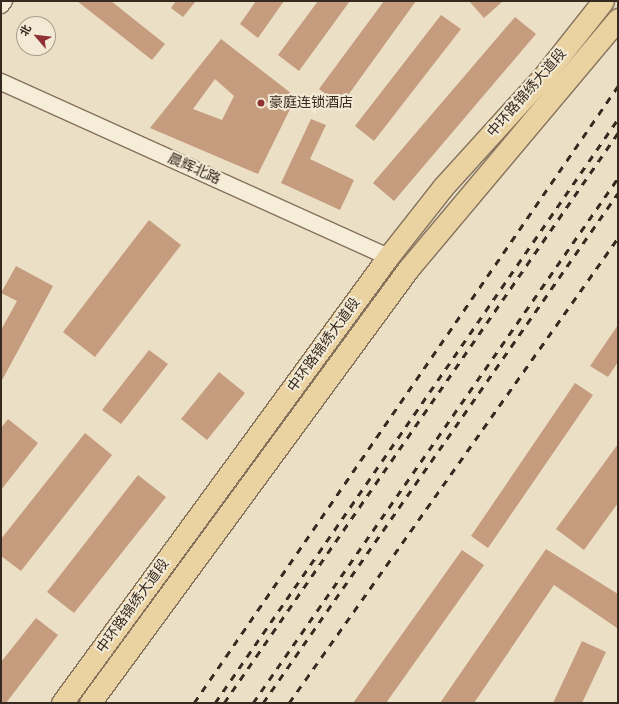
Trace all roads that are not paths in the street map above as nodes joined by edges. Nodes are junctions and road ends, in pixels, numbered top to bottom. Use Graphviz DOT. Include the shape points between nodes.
graph roads {
  1 [pos="4,1"];
  2 [pos="603,1"];
  3 [pos="1,5"];
  4 [pos="618,19"];
  5 [pos="1,82"];
  6 [pos="388,257"];
  7 [pos="62,703"];
  8 [pos="90,703"];
  1 -- 3 [label="street"];
  2 -- 6 [label="main road, 中环路锦绣大道段" via="542,78 442,187"];
  4 -- 8 [label="main road, 中环路锦绣大道段" via="409,268"];
  5 -- 6 [label="street, 晨辉北路"];
  6 -- 7 [label="main road, 中环路锦绣大道段"];
}
